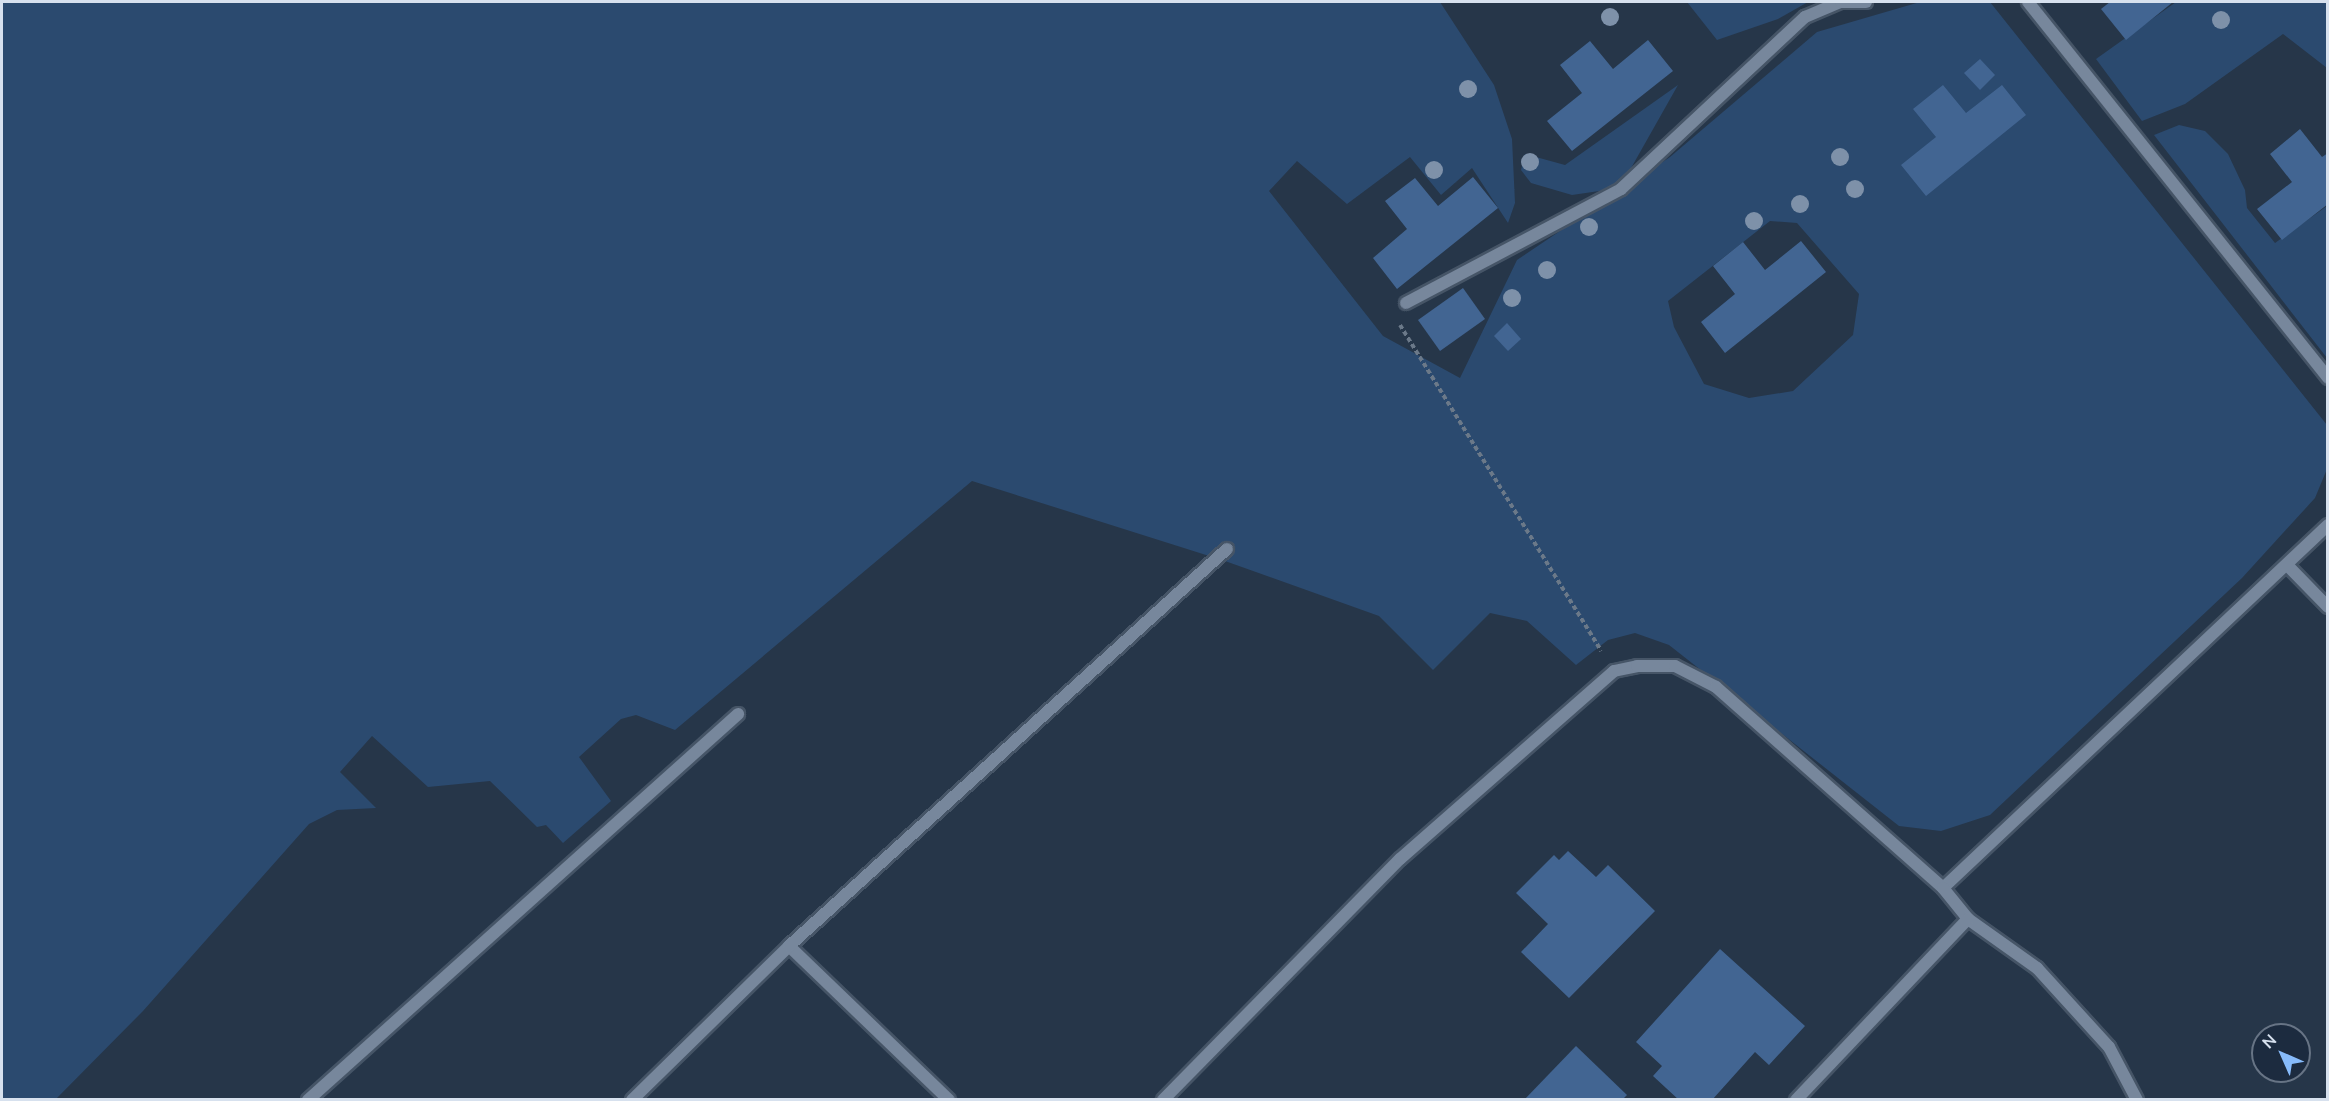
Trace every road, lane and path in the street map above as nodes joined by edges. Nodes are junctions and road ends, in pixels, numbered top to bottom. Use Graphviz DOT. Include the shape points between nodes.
graph roads {
  1 [pos="1866,2"];
  2 [pos="2028,2"];
  3 [pos="1406,303"];
  4 [pos="2328,378"];
  5 [pos="2328,525"];
  6 [pos="1227,549"];
  7 [pos="2289,567"];
  8 [pos="2328,607"];
  9 [pos="1614,672"];
  10 [pos="738,714"];
  11 [pos="1944,888"];
  12 [pos="1968,919"];
  13 [pos="789,946"];
  14 [pos="308,1100"];
  15 [pos="632,1100"];
  16 [pos="949,1100"];
  17 [pos="1163,1100"];
  18 [pos="1796,1100"];
  19 [pos="2137,1100"];
  1 -- 3 [label="street" via="1841,2 1805,17 1621,189"];
  2 -- 4 [label="street"];
  3 -- 9 [label="path" via="1397,320"];
  5 -- 7 [label="street"];
  6 -- 13 [label="street"];
  7 -- 8 [label="street"];
  7 -- 11 [label="street"];
  9 -- 11 [label="street" via="1675,666 1716,687"];
  9 -- 17 [label="street" via="1400,859"];
  10 -- 14 [label="street"];
  11 -- 12 [label="street"];
  12 -- 18 [label="street"];
  12 -- 19 [label="street" via="2037,968 2109,1047"];
  13 -- 15 [label="street"];
  13 -- 16 [label="street"];
}
